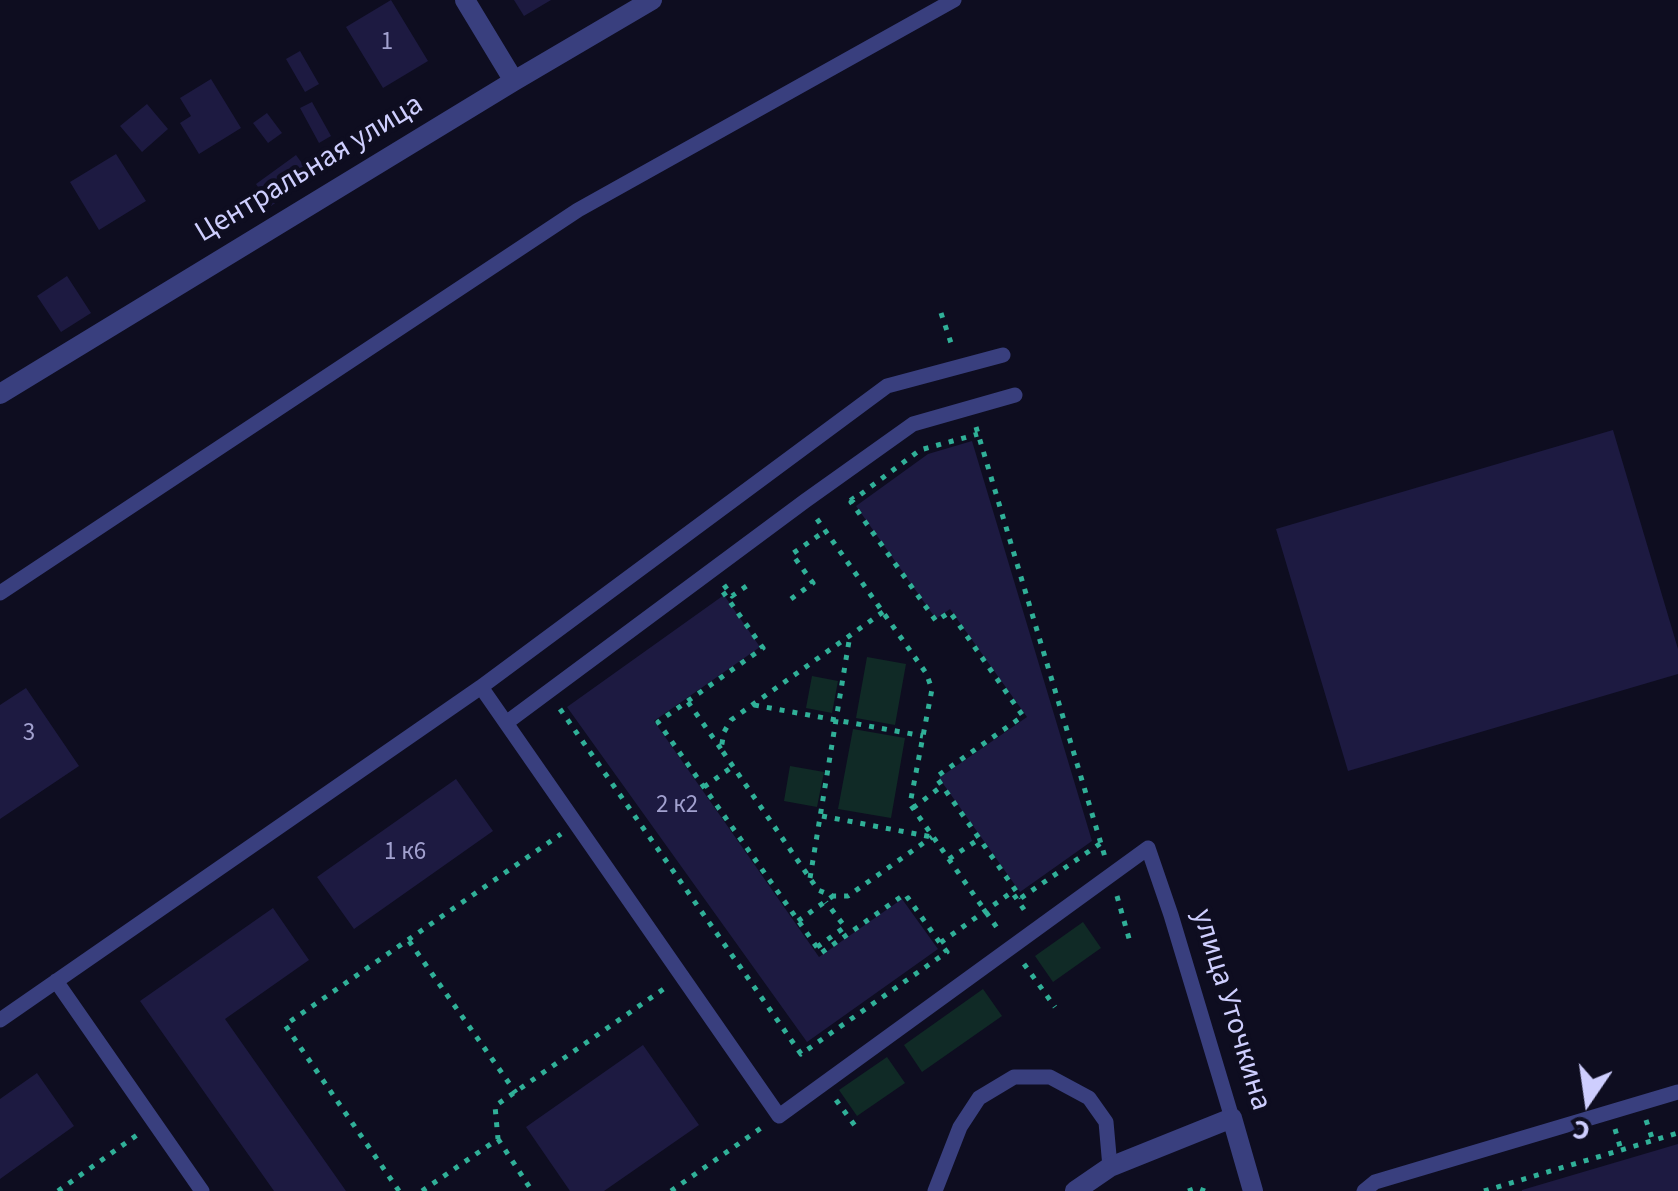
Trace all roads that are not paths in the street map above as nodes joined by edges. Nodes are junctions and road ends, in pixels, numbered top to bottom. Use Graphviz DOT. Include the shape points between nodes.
graph roads {
  1 [pos="465,0"];
  2 [pos="652,0"];
  3 [pos="954,0"];
  4 [pos="514,81"];
  5 [pos="1003,355"];
  6 [pos="0,394"];
  7 [pos="1015,395"];
  8 [pos="0,593"];
  9 [pos="480,687"];
  10 [pos="506,723"];
  11 [pos="56,981"];
  12 [pos="0,1020"];
  13 [pos="1678,1092"];
  14 [pos="1232,1118"];
  15 [pos="1110,1167"];
  16 [pos="202,1191"];
  17 [pos="934,1191"];
  18 [pos="1074,1191"];
  19 [pos="1254,1191"];
  20 [pos="1364,1191"];
  1 -- 4 [label="street"];
  2 -- 4 [label="street, Центральная улица"];
  3 -- 8 [label="lane" via="578,210"];
  4 -- 6 [label="street, Центральная улица"];
  5 -- 9 [label="lane" via="886,386"];
  7 -- 10 [label="lane" via="913,424"];
  9 -- 10 [label="lane"];
  9 -- 11 [label="lane"];
  10 -- 14 [label="lane, улица Уточкина" via="779,1116 1148,848"];
  11 -- 12 [label="lane"];
  11 -- 16 [label="lane"];
  13 -- 20 [label="lane"];
  14 -- 15 [label="street"];
  14 -- 19 [label="street, улица Уточкина"];
  15 -- 17 [label="lane" via="1106,1122 1089,1098 1050,1077 1014,1077 978,1098"];
  15 -- 18 [label="street"];
}
